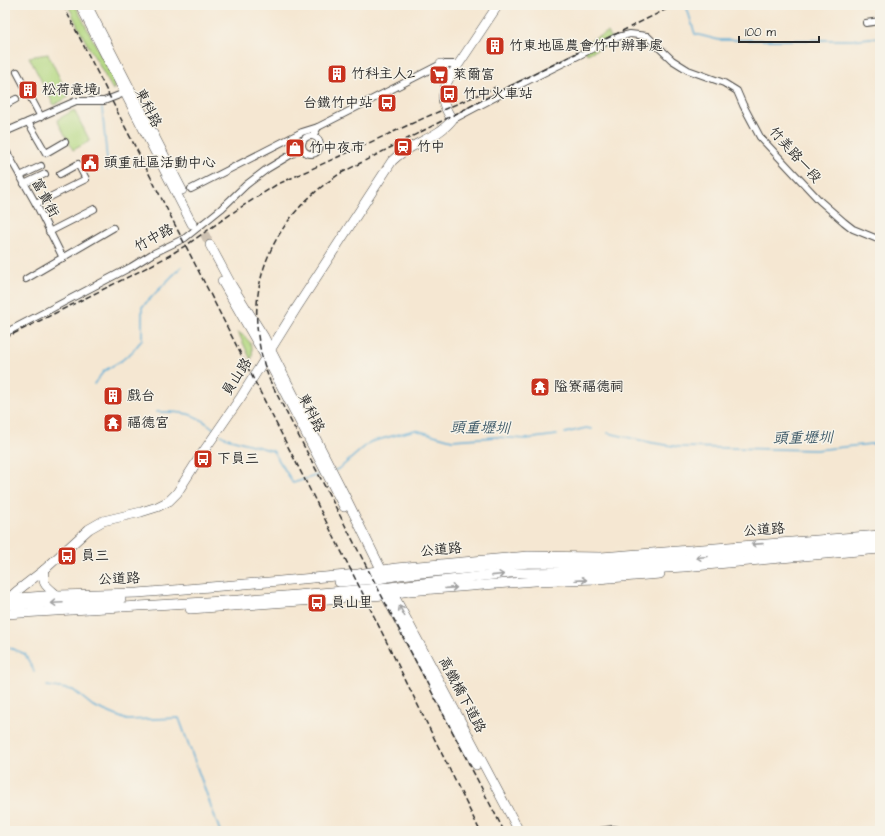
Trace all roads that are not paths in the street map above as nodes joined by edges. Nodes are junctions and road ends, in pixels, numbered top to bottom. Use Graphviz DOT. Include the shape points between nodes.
graph roads {
  1 [pos="80,5"];
  2 [pos="88,5"];
  3 [pos="498,5"];
  4 [pos="880,21"];
  5 [pos="866,23"];
  6 [pos="441,64"];
  7 [pos="458,64"];
  8 [pos="17,72"];
  9 [pos="448,80"];
  10 [pos="128,92"];
  11 [pos="16,99"];
  12 [pos="5,105"];
  13 [pos="41,117"];
  14 [pos="452,120"];
  15 [pos="28,122"];
  16 [pos="318,127"];
  17 [pos="5,132"];
  18 [pos="313,136"];
  19 [pos="65,142"];
  20 [pos="302,148"];
  21 [pos="5,149"];
  22 [pos="41,166"];
  23 [pos="45,174"];
  24 [pos="60,174"];
  25 [pos="20,176"];
  26 [pos="24,184"];
  27 [pos="190,189"];
  28 [pos="36,204"];
  29 [pos="94,209"];
  30 [pos="195,222"];
  31 [pos="113,228"];
  32 [pos="49,232"];
  33 [pos="880,240"];
  34 [pos="208,247"];
  35 [pos="63,258"];
  36 [pos="26,279"];
  37 [pos="5,333"];
  38 [pos="268,354"];
  39 [pos="880,535"];
  40 [pos="880,541"];
  41 [pos="880,549"];
  42 [pos="880,555"];
  43 [pos="44,570"];
  44 [pos="380,575"];
  45 [pos="387,591"];
  46 [pos="57,595"];
  47 [pos="138,595"];
  48 [pos="346,595"];
  49 [pos="6,601"];
  50 [pos="5,614"];
  51 [pos="5,620"];
  52 [pos="512,831"];
  53 [pos="519,831"];
  54 [pos="600,831"];
  55 [pos="624,831"];
  1 -- 10 [label="street, 東科路"];
  2 -- 10 [label="street, 東科路"];
  3 -- 7 [label="street"];
  4 -- 5 [label="street"];
  6 -- 7 [label="street"];
  6 -- 9 [label="street"];
  6 -- 16 [label="street"];
  7 -- 9 [label="street"];
  8 -- 13 [label="street"];
  9 -- 14 [label="street" via="442,101"];
  10 -- 13 [label="street" via="104,101 76,101"];
  10 -- 30 [label="street, 東科路"];
  11 -- 12 [label="street"];
  13 -- 15 [label="street"];
  14 -- 33 [label="street, 竹美路一段" via="614,38 642,34 652,39 672,60 688,70 724,83 737,91 760,137 820,201 853,229"];
  14 -- 38 [label="street, 員山路" via="445,128 405,150 392,161"];
  15 -- 17 [label="street"];
  15 -- 19 [label="street" via="46,153"];
  16 -- 18 [label="street"];
  16 -- 27 [label="street" via="302,132"];
  18 -- 20 [label="street" via="304,139"];
  18 -- 20 [label="street" via="320,143 318,152 307,154"];
  20 -- 37 [label="street, 竹中路" via="246,185 185,238"];
  21 -- 25 [label="street, 富貴街"];
  22 -- 25 [label="street"];
  23 -- 26 [label="street"];
  24 -- 28 [label="street" via="78,164 86,179"];
  25 -- 26 [label="street, 富貴街"];
  26 -- 28 [label="street, 富貴街"];
  28 -- 32 [label="street, 富貴街"];
  29 -- 32 [label="street"];
  31 -- 35 [label="street"];
  32 -- 35 [label="street, 富貴街"];
  34 -- 38 [label="street, 東科路" via="226,289"];
  35 -- 36 [label="street"];
  38 -- 43 [label="street, 員山路" via="177,493 157,507 103,521 89,529"];
  38 -- 44 [label="street, 東科路"];
  39 -- 44 [label="street, 公道路, one-way" via="601,557 528,556 396,568"];
  40 -- 44 [label="street, 公道路, one-way" via="673,559 593,564 530,563"];
  45 -- 41 [label="street, 公道路, one-way" via="406,585 510,573 684,567"];
  45 -- 42 [label="street, 公道路, one-way" via="596,579"];
  43 -- 46 [label="street" via="43,581"];
  43 -- 49 [label="street, 員山路"];
  44 -- 45 [label="street, 東科路"];
  44 -- 47 [label="street, 公道路"];
  45 -- 48 [label="street, 公道路"];
  45 -- 52 [label="street, 高鐵橋下道路"];
  53 -- 45 [label="street, 高鐵橋下道路, one-way"];
  46 -- 47 [label="street, 公道路"];
  46 -- 49 [label="street, 公道路"];
  47 -- 49 [label="street, 公道路, one-way" via="15,605"];
  48 -- 50 [label="street, 公道路"];
  48 -- 51 [label="street, 公道路" via="239,606"];
  54 -- 55 [label="street"];
}
